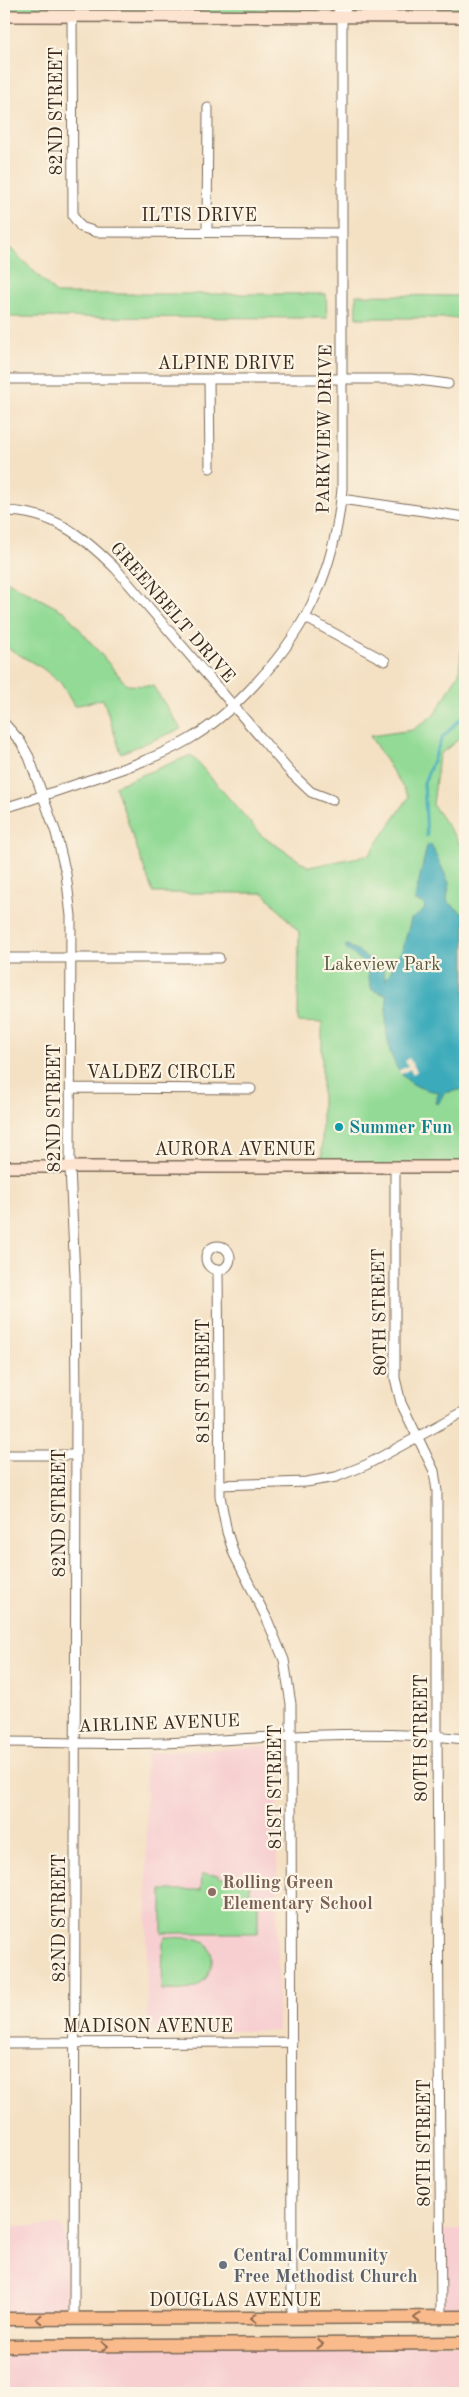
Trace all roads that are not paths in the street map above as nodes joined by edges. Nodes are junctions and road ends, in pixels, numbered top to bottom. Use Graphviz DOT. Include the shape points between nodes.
graph roads {
  1 [pos="336,4"];
  2 [pos="348,4"];
  3 [pos="4,16"];
  4 [pos="72,16"];
  5 [pos="342,17"];
  6 [pos="465,18"];
  7 [pos="208,108"];
  8 [pos="72,206"];
  9 [pos="207,231"];
  10 [pos="342,233"];
  11 [pos="4,379"];
  12 [pos="209,379"];
  13 [pos="342,379"];
  14 [pos="448,384"];
  15 [pos="210,468"];
  16 [pos="341,499"];
  17 [pos="4,511"];
  18 [pos="465,517"];
  19 [pos="306,618"];
  20 [pos="385,661"];
  21 [pos="233,706"];
  22 [pos="4,723"];
  23 [pos="42,796"];
  24 [pos="332,800"];
  25 [pos="4,808"];
  26 [pos="4,958"];
  27 [pos="72,958"];
  28 [pos="219,958"];
  29 [pos="71,1088"];
  30 [pos="251,1089"];
  31 [pos="4,1167"];
  32 [pos="70,1167"];
  33 [pos="395,1167"];
  34 [pos="465,1167"];
  35 [pos="218,1270"];
  36 [pos="465,1411"];
  37 [pos="418,1436"];
  38 [pos="4,1455"];
  39 [pos="76,1455"];
  40 [pos="220,1485"];
  41 [pos="292,1735"];
  42 [pos="437,1736"];
  43 [pos="465,1739"];
  44 [pos="4,1742"];
  45 [pos="75,1742"];
  46 [pos="292,2042"];
  47 [pos="4,2043"];
  48 [pos="75,2043"];
  49 [pos="292,2318"];
  50 [pos="441,2318"];
  51 [pos="465,2318"];
  52 [pos="4,2319"];
  53 [pos="74,2319"];
  54 [pos="465,2343"];
  55 [pos="4,2346"];
  1 -- 5 [label="street, PARKVIEW DRIVE"];
  2 -- 5 [label="street, PARKVIEW DRIVE"];
  3 -- 4 [label="main road"];
  4 -- 5 [label="main road"];
  4 -- 8 [label="street, 82ND STREET"];
  5 -- 6 [label="main road"];
  5 -- 10 [label="street, PARKVIEW DRIVE"];
  7 -- 9 [label="street"];
  8 -- 9 [label="street, ILTIS DRIVE" via="76,223 86,230"];
  9 -- 10 [label="street, ILTIS DRIVE"];
  10 -- 13 [label="street, PARKVIEW DRIVE"];
  11 -- 12 [label="street, ALPINE DRIVE"];
  12 -- 13 [label="street, ALPINE DRIVE"];
  12 -- 15 [label="street"];
  13 -- 14 [label="street, ALPINE DRIVE" via="411,379"];
  13 -- 16 [label="street, PARKVIEW DRIVE"];
  16 -- 18 [label="street"];
  16 -- 19 [label="street, PARKVIEW DRIVE" via="333,550"];
  17 -- 21 [label="street, GREENBELT DRIVE" via="35,514 52,520 95,548 116,568"];
  19 -- 20 [label="street"];
  19 -- 21 [label="street, PARKVIEW DRIVE" via="280,658"];
  21 -- 23 [label="street, PARKVIEW DRIVE" via="196,735 158,755"];
  21 -- 24 [label="street, GREENBELT DRIVE" via="291,773 312,792"];
  22 -- 23 [label="street, 82ND STREET" via="29,757"];
  23 -- 25 [label="street, PARKVIEW DRIVE"];
  23 -- 27 [label="street, 82ND STREET" via="66,874"];
  26 -- 27 [label="street"];
  27 -- 28 [label="street"];
  27 -- 29 [label="street, 82ND STREET"];
  29 -- 30 [label="street, VALDEZ CIRCLE"];
  29 -- 32 [label="street, 82ND STREET"];
  31 -- 32 [label="main road, AURORA AVENUE"];
  32 -- 33 [label="main road, AURORA AVENUE"];
  32 -- 39 [label="street, 82ND STREET" via="75,1276"];
  33 -- 34 [label="main road, AURORA AVENUE"];
  33 -- 37 [label="street, 80TH STREET" via="395,1378 401,1403"];
  35 -- 40 [label="street, 81ST STREET"];
  36 -- 37 [label="street"];
  37 -- 40 [label="street" via="366,1465 336,1477 306,1482"];
  37 -- 42 [label="street, 80TH STREET" via="434,1471 437,1491"];
  38 -- 39 [label="street"];
  39 -- 45 [label="street, 82ND STREET"];
  40 -- 41 [label="street, 81ST STREET" via="234,1554 284,1660"];
  41 -- 42 [label="street, AIRLINE AVENUE"];
  41 -- 45 [label="street, AIRLINE AVENUE" via="201,1741"];
  41 -- 46 [label="street, 81ST STREET"];
  42 -- 43 [label="street, AIRLINE AVENUE"];
  42 -- 50 [label="street, 80TH STREET"];
  44 -- 45 [label="street, AIRLINE AVENUE"];
  45 -- 48 [label="street, 82ND STREET"];
  46 -- 48 [label="street, MADISON AVENUE"];
  46 -- 49 [label="street, 81ST STREET"];
  47 -- 48 [label="street, MADISON AVENUE"];
  48 -- 53 [label="street, 82ND STREET"];
  50 -- 49 [label="main road, DOUGLAS AVENUE, one-way"];
  49 -- 53 [label="main road, DOUGLAS AVENUE, one-way"];
  50 -- 51 [label="main road, DOUGLAS AVENUE"];
  53 -- 52 [label="main road, DOUGLAS AVENUE, one-way"];
  55 -- 54 [label="main road, one-way"];
}
